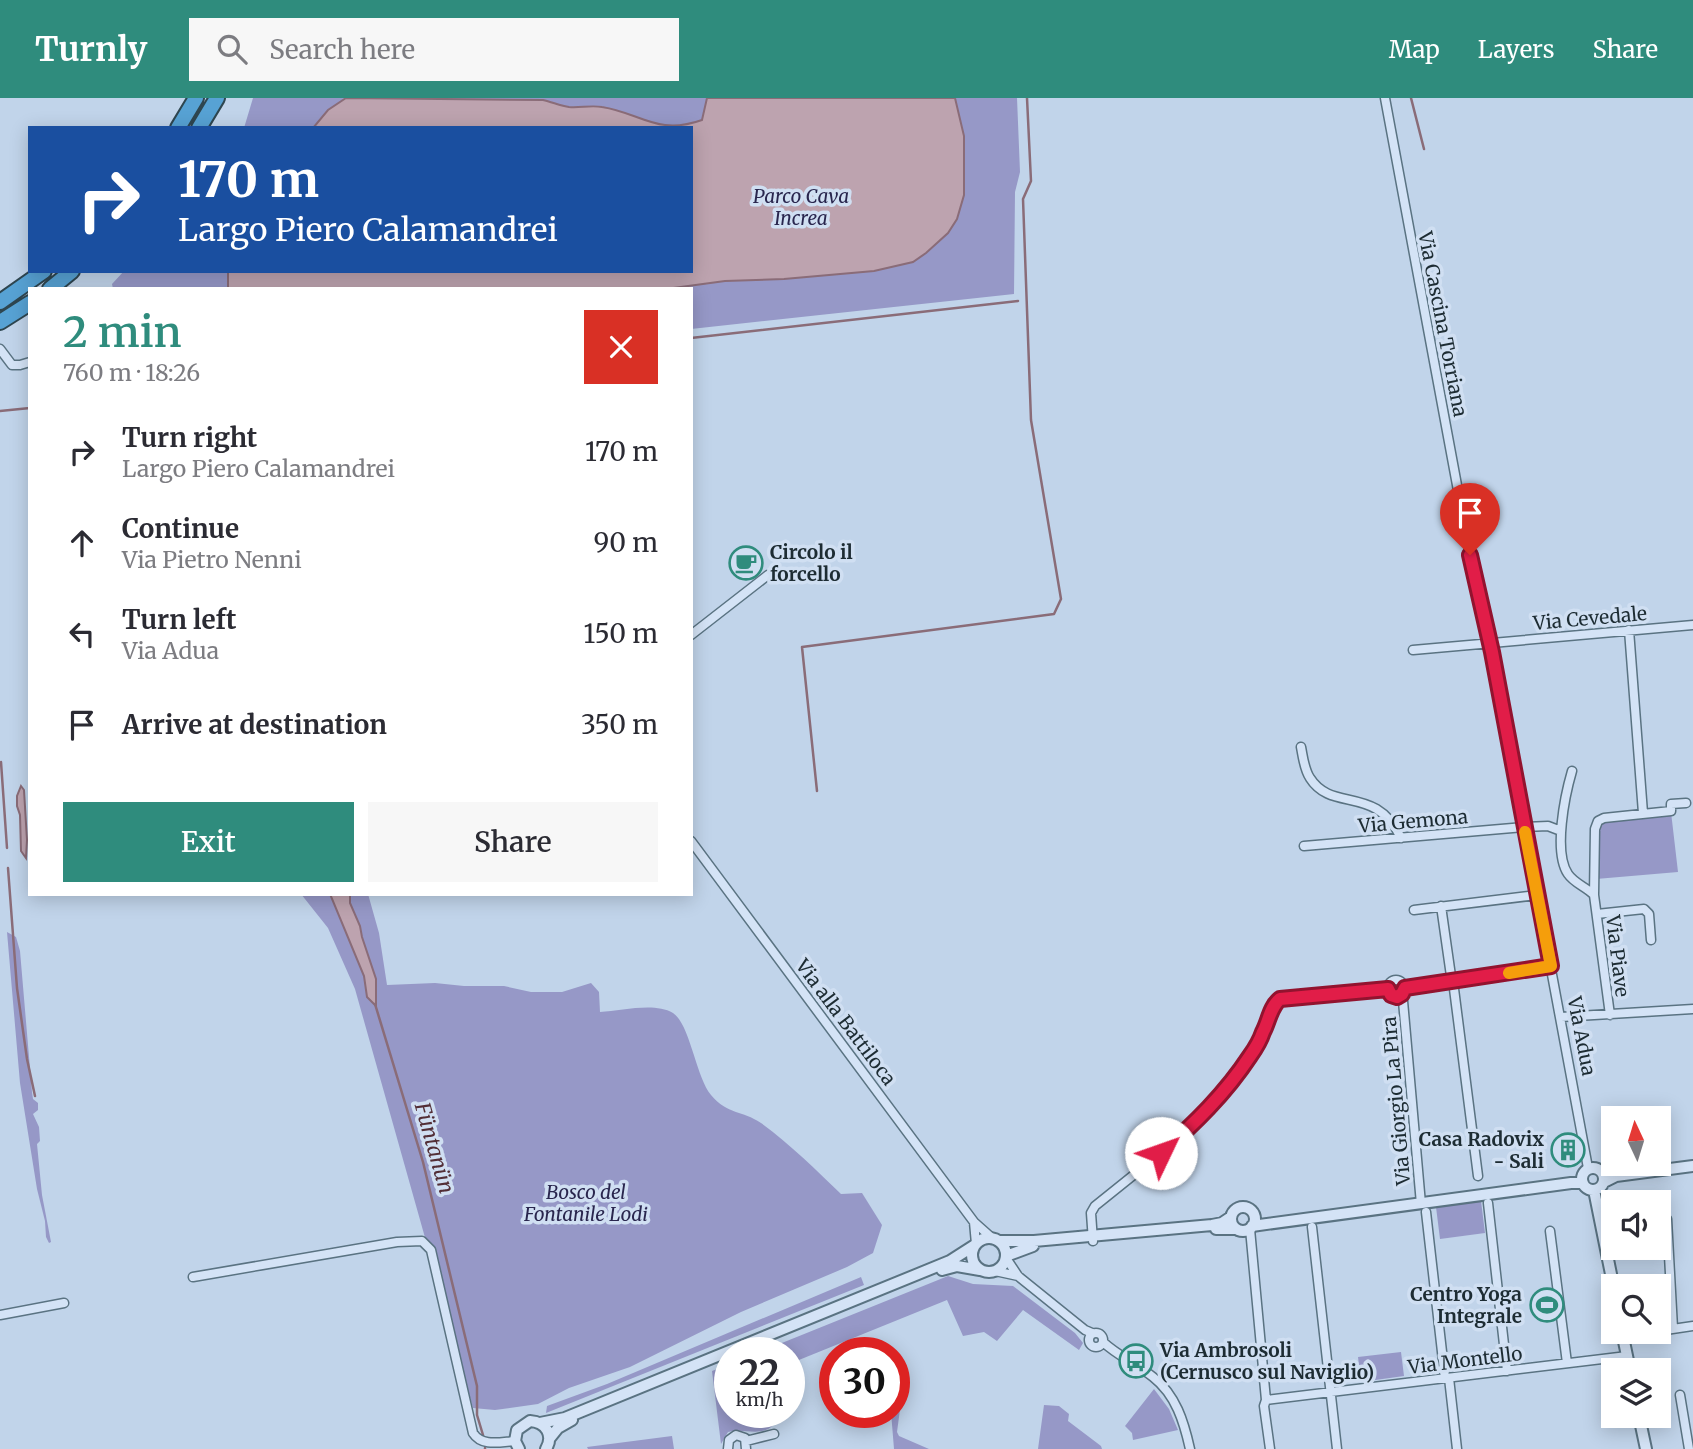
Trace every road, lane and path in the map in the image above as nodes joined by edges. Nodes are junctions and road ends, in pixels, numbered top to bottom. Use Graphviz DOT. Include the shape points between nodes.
graph roads {
  1 [pos="196,98"];
  2 [pos="216,98"];
  3 [pos="1385,98"];
  4 [pos="179,126"];
  5 [pos="200,126"];
  6 [pos="41,273"];
  7 [pos="70,273"];
  8 [pos="52,287"];
  9 [pos="0,302"];
  10 [pos="28,304"];
  11 [pos="0,322"];
  12 [pos="0,349"];
  13 [pos="28,362"];
  14 [pos="1470,555"];
  15 [pos="768,575"];
  16 [pos="1693,625"];
  17 [pos="1629,630"];
  18 [pos="693,633"];
  19 [pos="1490,644"];
  20 [pos="1413,650"];
  21 [pos="1301,747"];
  22 [pos="1572,771"];
  23 [pos="1686,803"];
  24 [pos="1643,813"];
  25 [pos="1524,827"];
  26 [pos="1561,831"];
  27 [pos="1401,838"];
  28 [pos="693,844"];
  29 [pos="1304,846"];
  30 [pos="1537,895"];
  31 [pos="1594,895"];
  32 [pos="1441,906"];
  33 [pos="1414,910"];
  34 [pos="1597,914"];
  35 [pos="1651,940"];
  36 [pos="1551,966"];
  37 [pos="1452,979"];
  38 [pos="1388,989"];
  39 [pos="1403,992"];
  40 [pos="1693,1009"];
  41 [pos="1610,1015"];
  42 [pos="1561,1017"];
  43 [pos="1693,1164"];
  44 [pos="1592,1175"];
  45 [pos="1478,1176"];
  46 [pos="1488,1203"];
  47 [pos="1423,1204"];
  48 [pos="1231,1217"];
  49 [pos="974,1222"];
  50 [pos="1247,1226"];
  51 [pos="1312,1227"];
  52 [pos="1550,1231"];
  53 [pos="1093,1238"];
  54 [pos="996,1240"];
  55 [pos="975,1244"];
  56 [pos="1006,1257"];
  57 [pos="1670,1260"];
  58 [pos="980,1270"];
  59 [pos="995,1271"];
  60 [pos="1611,1274"];
  61 [pos="1018,1276"];
  62 [pos="194,1277"];
  63 [pos="64,1303"];
  64 [pos="0,1315"];
  65 [pos="1693,1326"];
  66 [pos="1674,1328"];
  67 [pos="1671,1329"];
  68 [pos="777,1337"];
  69 [pos="1625,1344"];
  70 [pos="1627,1356"];
  71 [pos="714,1363"];
  72 [pos="1567,1363"];
  73 [pos="1507,1371"];
  74 [pos="1447,1378"];
  75 [pos="1331,1392"];
  76 [pos="1680,1395"];
  77 [pos="1266,1400"];
  78 [pos="540,1423"];
  79 [pos="1642,1428"];
  80 [pos="774,1434"];
  81 [pos="548,1443"];
  82 [pos="517,1445"];
  83 [pos="746,1445"];
  84 [pos="728,1449"];
  85 [pos="1190,1449"];
  86 [pos="1270,1449"];
  87 [pos="1337,1449"];
  88 [pos="1457,1449"];
  89 [pos="1646,1449"];
  90 [pos="1689,1449"];
  1 -- 4 [label="highway"];
  2 -- 5 [label="highway"];
  3 -- 14 [label="street, Via Cascina Torriana"];
  6 -- 9 [label="highway"];
  7 -- 8 [label="highway"];
  10 -- 11 [label="highway"];
  12 -- 13 [label="street" via="14,365"];
  14 -- 19 [label="street, Via Adua"];
  15 -- 18 [label="street"];
  16 -- 17 [label="street, Via Cevedale"];
  17 -- 19 [label="street, Via Cevedale"];
  17 -- 24 [label="street"];
  19 -- 20 [label="street, Via Cevedale"];
  19 -- 25 [label="street, Via Adua"];
  21 -- 27 [label="street" via="1308,774 1318,788 1378,809 1391,819"];
  22 -- 26 [label="street, Via Piave"];
  23 -- 24 [label="street" via="1671,804 1671,811"];
  24 -- 31 [label="street" via="1597,822"];
  25 -- 26 [label="street" via="1550,826"];
  25 -- 27 [label="street, Via Gemona"];
  25 -- 30 [label="street, Via Adua"];
  26 -- 31 [label="street, Via Piave" via="1567,871"];
  27 -- 29 [label="street, Via Gemona"];
  28 -- 49 [label="street, Via alla Battiloca"];
  30 -- 32 [label="street"];
  30 -- 36 [label="street, Via Adua"];
  31 -- 34 [label="street, Via Piave"];
  32 -- 33 [label="street"];
  32 -- 37 [label="street"];
  34 -- 35 [label="street" via="1646,909"];
  34 -- 41 [label="street, Via Piave"];
  36 -- 37 [label="street"];
  36 -- 42 [label="street, Via Adua"];
  37 -- 39 [label="street"];
  37 -- 45 [label="street"];
  38 -- 39 [label="street" via="1394,996"];
  38 -- 39 [label="street" via="1396,979 1403,983"];
  38 -- 53 [label="street" via="1295,997 1274,1004 1251,1054 1208,1110 1095,1206 1091,1213"];
  39 -- 47 [label="street, Via Giorgio La Pira"];
  40 -- 41 [label="street"];
  41 -- 42 [label="street"];
  42 -- 44 [label="street, Via Adua"];
  43 -- 44 [label="street" via="1616,1177"];
  44 -- 47 [label="street"];
  44 -- 60 [label="street" via="1588,1189 1594,1190"];
  46 -- 73 [label="street"];
  47 -- 50 [label="street" via="1269,1219"];
  47 -- 74 [label="street, Via Giorgio La Pira"];
  48 -- 50 [label="street" via="1232,1224"];
  48 -- 50 [label="street" via="1237,1209 1250,1210"];
  48 -- 53 [label="street" via="1218,1224"];
  49 -- 54 [label="street, Via alla Battiloca"];
  49 -- 55 [label="street"];
  50 -- 53 [label="street"];
  50 -- 77 [label="street"];
  51 -- 75 [label="street"];
  52 -- 72 [label="street"];
  53 -- 54 [label="street"];
  53 -- 56 [label="street" via="1031,1246"];
  54 -- 55 [label="street" via="982,1239"];
  54 -- 56 [label="street" via="1005,1248"];
  55 -- 58 [label="street" via="972,1259"];
  55 -- 78 [label="street" via="950,1261 565,1418"];
  56 -- 59 [label="street"];
  56 -- 61 [label="street"];
  57 -- 66 [label="street"];
  58 -- 59 [label="street"];
  58 -- 68 [label="street" via="946,1268"];
  59 -- 61 [label="street"];
  61 -- 85 [label="street" via="1089,1334 1101,1334 1104,1345 1165,1389 1182,1420"];
  62 -- 82 [label="street" via="397,1242 424,1242 430,1250 473,1433 485,1442"];
  63 -- 64 [label="street"];
  65 -- 66 [label="street"];
  66 -- 67 [label="street"];
  69 -- 70 [label="street"];
  70 -- 72 [label="street, Via Montello"];
  71 -- 81 [label="street" via="567,1423"];
  72 -- 73 [label="street, Via Montello"];
  73 -- 74 [label="street, Via Montello"];
  74 -- 75 [label="street, Via Montello"];
  74 -- 88 [label="street, Via Giorgio La Pira"];
  75 -- 77 [label="street, Via Montello"];
  75 -- 87 [label="street"];
  76 -- 90 [label="street"];
  77 -- 86 [label="street"];
  78 -- 81 [label="street" via="547,1429"];
  78 -- 82 [label="street" via="525,1423 517,1430"];
  79 -- 89 [label="street"];
  80 -- 83 [label="street"];
  83 -- 84 [label="street" via="740,1435 733,1436"];
}
